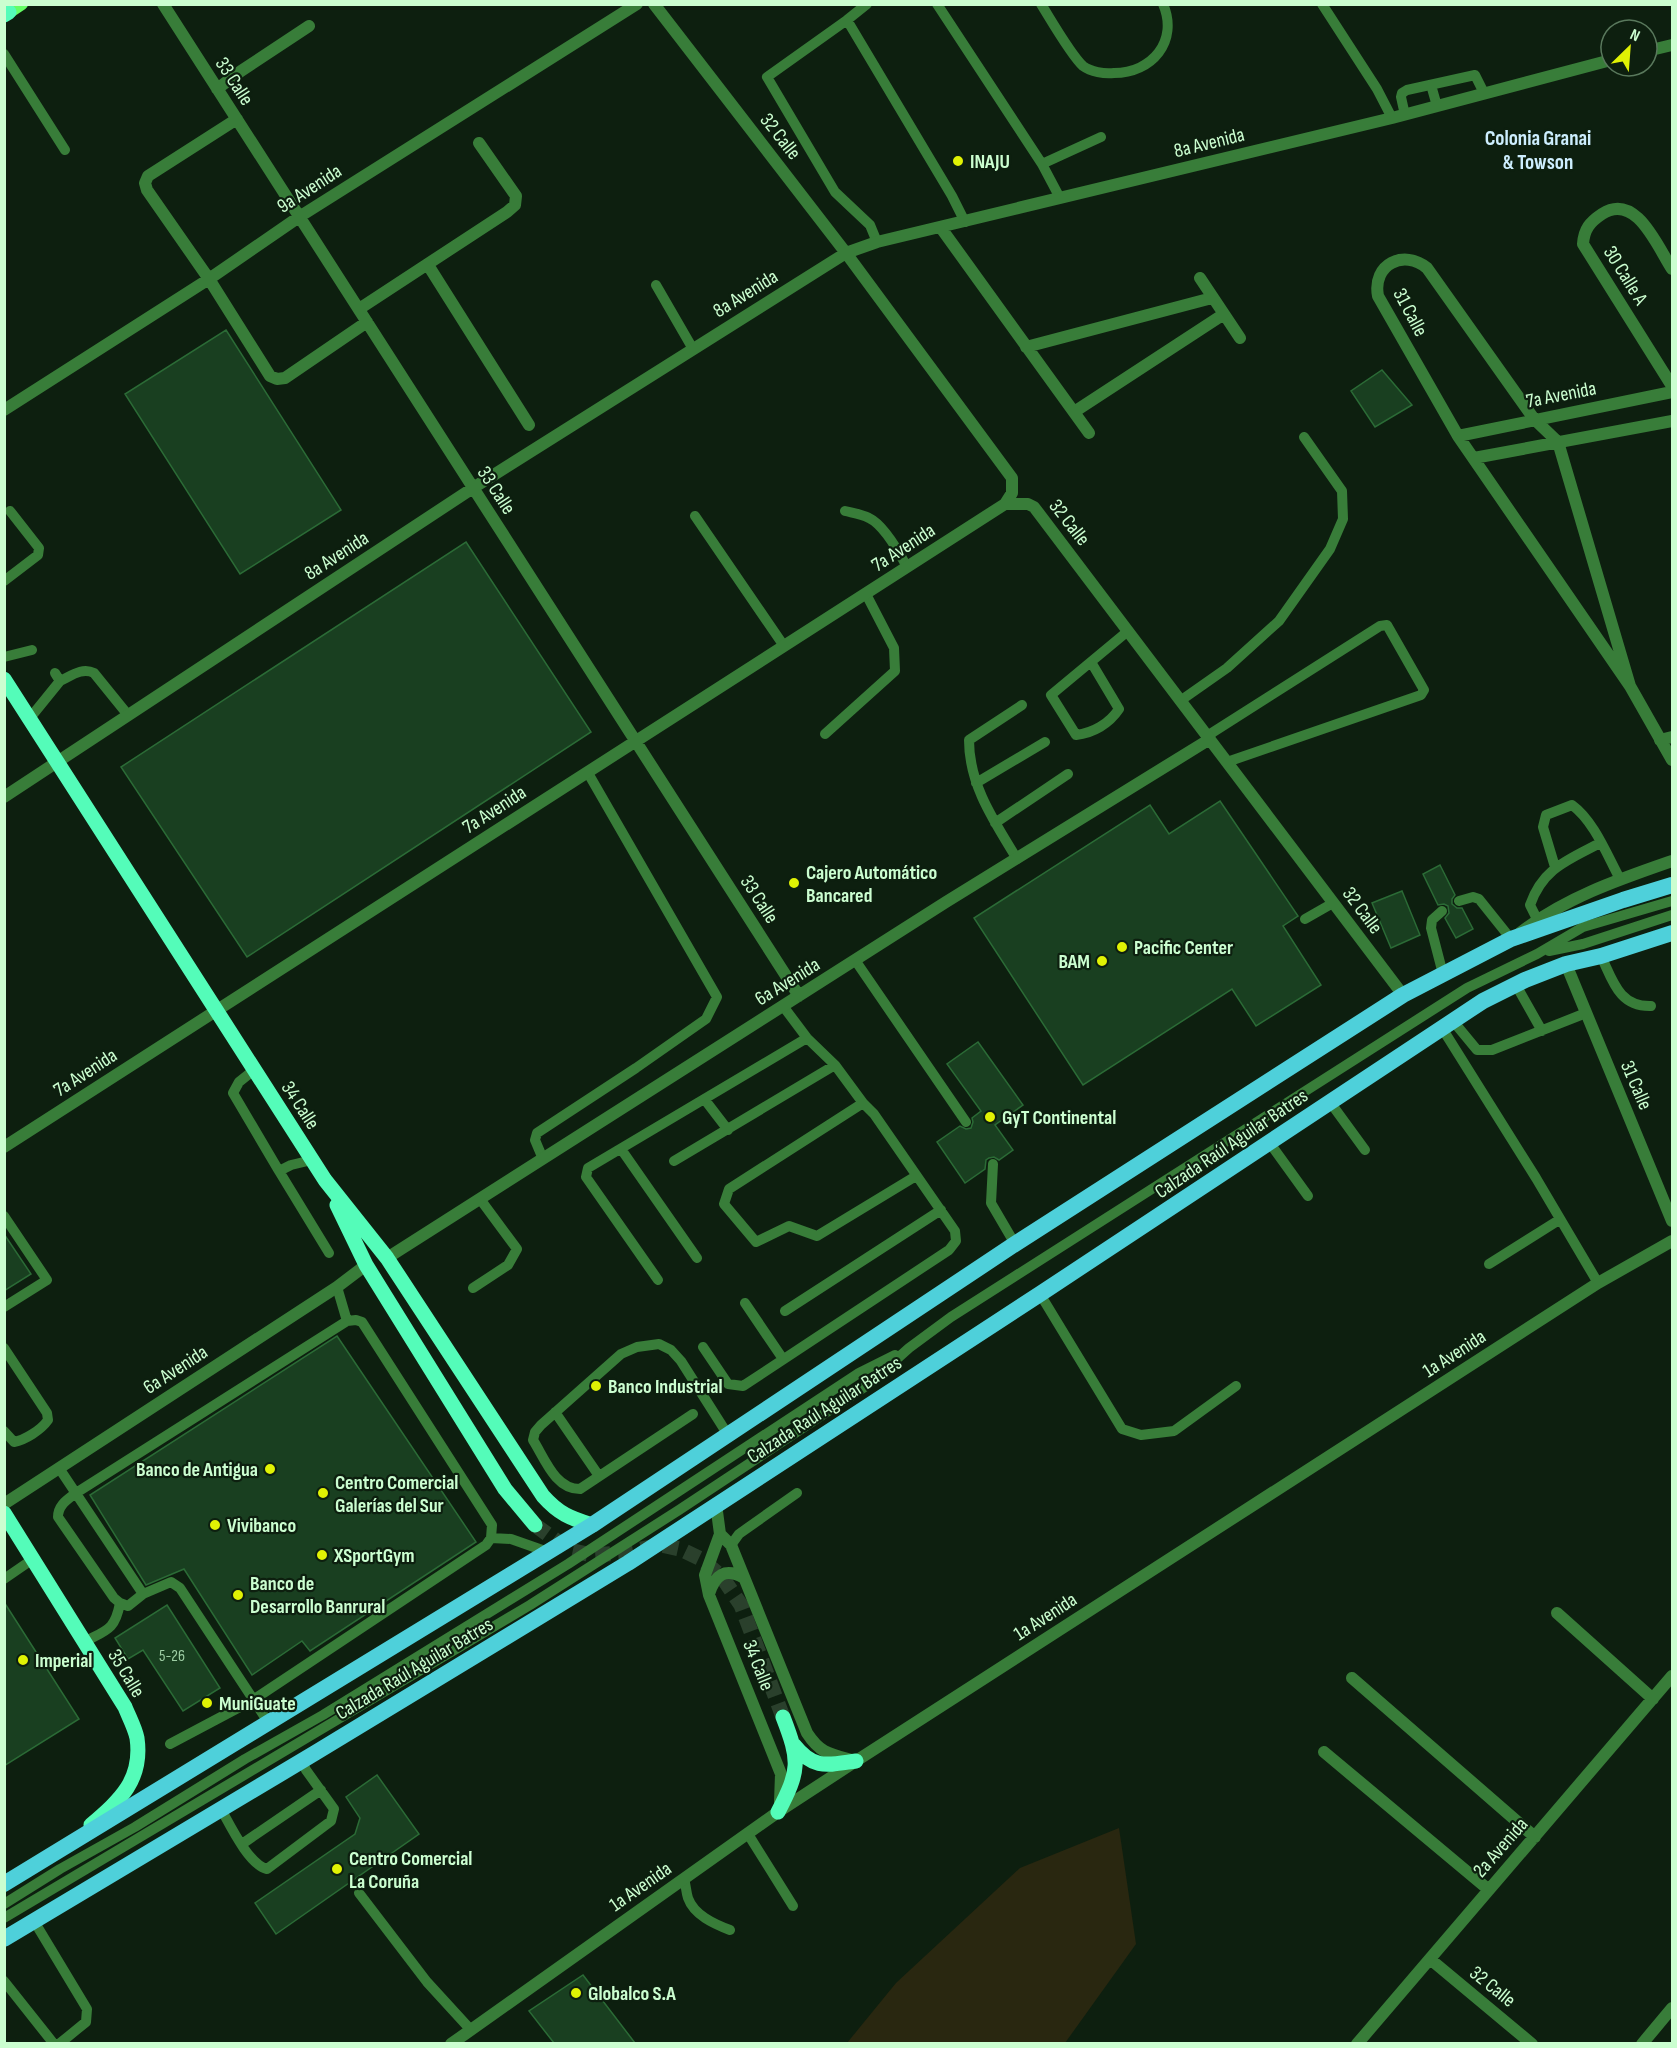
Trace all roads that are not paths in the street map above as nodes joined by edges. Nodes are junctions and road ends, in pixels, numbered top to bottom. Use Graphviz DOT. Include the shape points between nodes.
graph roads {
  1 [pos="163,4"];
  2 [pos="637,4"];
  3 [pos="654,4"];
  4 [pos="867,4"];
  5 [pos="937,4"];
  6 [pos="1041,4"];
  7 [pos="1162,4"];
  8 [pos="1322,4"];
  9 [pos="847,20"];
  10 [pos="309,26"];
  11 [pos="4,54"];
  12 [pos="1599,63"];
  13 [pos="1431,85"];
  14 [pos="217,89"];
  15 [pos="1484,93"];
  16 [pos="1437,106"];
  17 [pos="1398,116"];
  18 [pos="237,119"];
  19 [pos="1101,137"];
  20 [pos="479,143"];
  21 [pos="65,150"];
  22 [pos="1042,164"];
  23 [pos="1060,198"];
  24 [pos="299,217"];
  25 [pos="965,222"];
  26 [pos="941,228"];
  27 [pos="878,242"];
  28 [pos="846,253"];
  29 [pos="428,265"];
  30 [pos="1672,269"];
  31 [pos="1200,278"];
  32 [pos="209,279"];
  33 [pos="656,285"];
  34 [pos="1212,298"];
  35 [pos="358,309"];
  36 [pos="1224,314"];
  37 [pos="367,322"];
  38 [pos="1240,338"];
  39 [pos="1026,347"];
  40 [pos="693,350"];
  41 [pos="1672,386"];
  42 [pos="1672,392"];
  43 [pos="4,410"];
  44 [pos="1074,412"];
  45 [pos="1534,419"];
  46 [pos="1672,421"];
  47 [pos="530,425"];
  48 [pos="1089,434"];
  49 [pos="1458,436"];
  50 [pos="1304,437"];
  51 [pos="1558,442"];
  52 [pos="1474,458"];
  53 [pos="473,488"];
  54 [pos="1005,504"];
  55 [pos="6,510"];
  56 [pos="845,511"];
  57 [pos="695,516"];
  58 [pos="907,567"];
  59 [pos="4,581"];
  60 [pos="866,594"];
  61 [pos="1128,631"];
  62 [pos="784,646"];
  63 [pos="32,650"];
  64 [pos="4,657"];
  65 [pos="1090,662"];
  66 [pos="4,679"];
  67 [pos="1630,686"];
  68 [pos="1180,700"];
  69 [pos="1022,705"];
  70 [pos="128,715"];
  71 [pos="30,718"];
  72 [pos="825,734"];
  73 [pos="1208,737"];
  74 [pos="1666,739"];
  75 [pos="636,742"];
  76 [pos="1045,742"];
  77 [pos="1672,760"];
  78 [pos="1227,762"];
  79 [pos="58,763"];
  80 [pos="588,773"];
  81 [pos="1068,774"];
  82 [pos="976,783"];
  83 [pos="4,797"];
  84 [pos="995,823"];
  85 [pos="1600,843"];
  86 [pos="1017,859"];
  87 [pos="1672,861"];
  88 [pos="1555,867"];
  89 [pos="1620,879"];
  90 [pos="1672,885"];
  91 [pos="1459,901"];
  92 [pos="1672,901"];
  93 [pos="1333,903"];
  94 [pos="1442,911"];
  95 [pos="1672,915"];
  96 [pos="1305,919"];
  97 [pos="1537,919"];
  98 [pos="1672,933"];
  99 [pos="1511,939"];
  100 [pos="1537,954"];
  101 [pos="1600,956"];
  102 [pos="855,960"];
  103 [pos="1566,964"];
  104 [pos="1443,974"];
  105 [pos="1516,985"];
  106 [pos="1403,995"];
  107 [pos="799,996"];
  108 [pos="783,1006"];
  109 [pos="1651,1006"];
  110 [pos="216,1011"];
  111 [pos="1586,1013"];
  112 [pos="1447,1025"];
  113 [pos="1542,1031"];
  114 [pos="807,1038"];
  115 [pos="835,1065"];
  116 [pos="254,1070"];
  117 [pos="705,1100"];
  118 [pos="1330,1102"];
  119 [pos="863,1103"];
  120 [pos="966,1122"];
  121 [pos="728,1130"];
  122 [pos="1269,1142"];
  123 [pos="4,1147"];
  124 [pos="621,1149"];
  125 [pos="1365,1150"];
  126 [pos="543,1159"];
  127 [pos="312,1160"];
  128 [pos="674,1161"];
  129 [pos="993,1164"];
  130 [pos="279,1171"];
  131 [pos="916,1176"];
  132 [pos="325,1180"];
  133 [pos="1308,1196"];
  134 [pos="480,1199"];
  135 [pos="941,1210"];
  136 [pos="4,1216"];
  137 [pos="1559,1220"];
  138 [pos="1672,1221"];
  139 [pos="1672,1241"];
  140 [pos="1015,1244"];
  141 [pos="329,1253"];
  142 [pos="387,1258"];
  143 [pos="697,1258"];
  144 [pos="1490,1264"];
  145 [pos="366,1265"];
  146 [pos="658,1280"];
  147 [pos="1598,1283"];
  148 [pos="337,1287"];
  149 [pos="473,1288"];
  150 [pos="1040,1294"];
  151 [pos="745,1303"];
  152 [pos="4,1307"];
  153 [pos="785,1311"];
  154 [pos="347,1321"];
  155 [pos="703,1347"];
  156 [pos="4,1348"];
  157 [pos="909,1348"];
  158 [pos="783,1359"];
  159 [pos="1236,1386"];
  160 [pos="555,1412"];
  161 [pos="693,1414"];
  162 [pos="4,1431"];
  163 [pos="728,1435"];
  164 [pos="59,1468"];
  165 [pos="599,1476"];
  166 [pos="76,1492"];
  167 [pos="797,1492"];
  168 [pos="4,1504"];
  169 [pos="716,1504"];
  170 [pos="4,1513"];
  171 [pos="535,1525"];
  172 [pos="592,1525"];
  173 [pos="720,1534"];
  174 [pos="491,1538"];
  175 [pos="730,1545"];
  176 [pos="548,1552"];
  177 [pos="33,1559"];
  178 [pos="744,1578"];
  179 [pos="4,1579"];
  180 [pos="143,1594"];
  181 [pos="709,1595"];
  182 [pos="120,1604"];
  183 [pos="1557,1613"];
  184 [pos="84,1642"];
  185 [pos="1672,1676"];
  186 [pos="1352,1678"];
  187 [pos="1653,1699"];
  188 [pos="253,1700"];
  189 [pos="783,1717"];
  190 [pos="268,1722"];
  191 [pos="170,1744"];
  192 [pos="794,1745"];
  193 [pos="1324,1752"];
  194 [pos="302,1761"];
  195 [pos="856,1761"];
  196 [pos="321,1790"];
  197 [pos="222,1809"];
  198 [pos="778,1812"];
  199 [pos="748,1834"];
  200 [pos="1535,1837"];
  201 [pos="242,1844"];
  202 [pos="66,1848"];
  203 [pos="684,1879"];
  204 [pos="4,1884"];
  205 [pos="1489,1890"];
  206 [pos="359,1893"];
  207 [pos="4,1904"];
  208 [pos="793,1906"];
  209 [pos="4,1918"];
  210 [pos="34,1921"];
  211 [pos="730,1930"];
  212 [pos="4,1939"];
  213 [pos="1430,1959"];
  214 [pos="4,1981"];
  215 [pos="1672,2008"];
  216 [pos="470,2029"];
  217 [pos="54,2043"];
  218 [pos="59,2043"];
  219 [pos="451,2043"];
  220 [pos="1358,2043"];
  221 [pos="1532,2043"];
  222 [pos="1642,2043"];
  1 -- 14 [label="street, 33 Calle"];
  2 -- 24 [label="street, 9a Avenida"];
  3 -- 28 [label="street, 32 Calle"];
  4 -- 9 [label="lane"];
  5 -- 22 [label="lane"];
  6 -- 7 [label="lane" via="1084,66 1103,74 1128,73 1157,56 1166,38 1167,16"];
  8 -- 17 [label="lane"];
  9 -- 25 [label="lane"];
  9 -- 27 [label="lane" via="767,77 835,192 870,225"];
  10 -- 14 [label="street"];
  11 -- 21 [label="lane"];
  12 -- 15 [label="street, 8a Avenida"];
  13 -- 15 [label="lane" via="1475,75"];
  13 -- 16 [label="lane"];
  13 -- 17 [label="lane" via="1402,93"];
  14 -- 18 [label="street, 33 Calle"];
  15 -- 16 [label="street, 8a Avenida"];
  16 -- 17 [label="street, 8a Avenida"];
  17 -- 23 [label="street, 8a Avenida"];
  18 -- 24 [label="street, 33 Calle"];
  18 -- 32 [label="street" via="148,176 145,183"];
  19 -- 22 [label="lane"];
  20 -- 29 [label="street" via="516,196 515,204"];
  22 -- 23 [label="lane"];
  23 -- 25 [label="street, 8a Avenida"];
  24 -- 32 [label="street, 9a Avenida"];
  24 -- 35 [label="street, 33 Calle"];
  25 -- 26 [label="street, 8a Avenida"];
  26 -- 27 [label="street, 8a Avenida"];
  26 -- 39 [label="street"];
  27 -- 28 [label="street, 8a Avenida"];
  28 -- 40 [label="street, 8a Avenida"];
  28 -- 54 [label="street, 32 Calle" via="1012,478 1012,493"];
  29 -- 35 [label="street"];
  29 -- 47 [label="street"];
  30 -- 41 [label="street, 30 Calle A" via="1640,219 1631,212 1610,209 1587,227 1583,244"];
  31 -- 34 [label="street"];
  32 -- 37 [label="street" via="270,376 277,379 285,378"];
  32 -- 43 [label="street, 9a Avenida"];
  33 -- 40 [label="lane"];
  34 -- 36 [label="street"];
  34 -- 39 [label="street"];
  35 -- 37 [label="street, 33 Calle"];
  36 -- 38 [label="street"];
  36 -- 44 [label="street"];
  37 -- 53 [label="street, 33 Calle"];
  39 -- 44 [label="street"];
  40 -- 53 [label="street, 8a Avenida"];
  42 -- 45 [label="street, 7a Avenida"];
  44 -- 48 [label="street"];
  45 -- 49 [label="street, 7a Avenida"];
  45 -- 49 [label="street, 31 Calle" via="1427,268 1410,259 1401,260 1380,272 1378,296"];
  45 -- 51 [label="street, 31 Calle"];
  46 -- 51 [label="street"];
  49 -- 52 [label="street, 31 Calle"];
  50 -- 68 [label="lane" via="1342,491 1343,519 1330,549 1279,621 1227,668"];
  51 -- 52 [label="street"];
  51 -- 67 [label="street, 31 Calle"];
  52 -- 67 [label="street, 31 Calle"];
  53 -- 70 [label="street, 8a Avenida"];
  53 -- 75 [label="street, 33 Calle"];
  54 -- 58 [label="street, 7a Avenida"];
  54 -- 61 [label="street, 32 Calle" via="1034,507"];
  55 -- 59 [label="lane" via="39,548 38,555"];
  56 -- 58 [label="lane" via="877,523"];
  57 -- 62 [label="lane"];
  58 -- 60 [label="street, 7a Avenida"];
  60 -- 62 [label="street, 7a Avenida"];
  60 -- 72 [label="lane" via="894,648 895,671"];
  61 -- 65 [label="lane"];
  61 -- 68 [label="street, 32 Calle"];
  62 -- 75 [label="street, 7a Avenida"];
  63 -- 64 [label="lane"];
  65 -- 65 [label="lane" via="1051,694 1076,735 1088,733 1112,719 1119,709"];
  66 -- 71 [label="main road, 34 Calle"];
  67 -- 74 [label="street, 31 Calle"];
  68 -- 73 [label="street, 32 Calle"];
  69 -- 82 [label="lane" via="969,740 969,759"];
  70 -- 71 [label="lane" via="94,673 82,670 58,677"];
  70 -- 79 [label="street, 8a Avenida"];
  71 -- 79 [label="main road, 34 Calle"];
  73 -- 78 [label="street, 32 Calle"];
  73 -- 78 [label="lane" via="1387,625 1424,690 1421,695"];
  73 -- 86 [label="street, 6a Avenida"];
  74 -- 77 [label="street, 31 Calle"];
  75 -- 80 [label="street, 7a Avenida"];
  75 -- 107 [label="street, 33 Calle"];
  76 -- 82 [label="lane"];
  78 -- 93 [label="street, 32 Calle"];
  79 -- 83 [label="street, 8a Avenida"];
  79 -- 110 [label="main road, 34 Calle"];
  80 -- 110 [label="street, 7a Avenida"];
  80 -- 126 [label="lane" via="717,997 706,1018 537,1133 535,1140"];
  81 -- 84 [label="lane"];
  82 -- 84 [label="lane"];
  84 -- 86 [label="lane"];
  85 -- 88 [label="lane"];
  85 -- 88 [label="lane" via="1582,811 1572,805 1546,815 1543,827"];
  85 -- 89 [label="lane"];
  86 -- 102 [label="street, 6a Avenida"];
  87 -- 89 [label="street"];
  88 -- 97 [label="lane" via="1536,889 1530,905"];
  89 -- 97 [label="street"];
  90 -- 99 [label="highway, Calzada Raúl Aguilar Batres"];
  91 -- 99 [label="lane" via="1479,899"];
  92 -- 100 [label="lane" via="1583,927"];
  93 -- 96 [label="lane"];
  93 -- 106 [label="street, 32 Calle"];
  94 -- 104 [label="lane" via="1432,920 1431,928"];
  95 -- 100 [label="lane" via="1583,944"];
  97 -- 99 [label="street"];
  98 -- 101 [label="highway, Calzada Raúl Aguilar Batres"];
  99 -- 104 [label="highway, Calzada Raúl Aguilar Batres"];
  100 -- 157 [label="lane" via="1467,988 951,1317"];
  101 -- 103 [label="highway, Calzada Raúl Aguilar Batres"];
  101 -- 109 [label="lane" via="1622,997 1640,1006"];
  102 -- 107 [label="street, 6a Avenida"];
  102 -- 120 [label="lane"];
  103 -- 105 [label="highway, Calzada Raúl Aguilar Batres"];
  103 -- 111 [label="street, 31 Calle"];
  104 -- 106 [label="highway, Calzada Raúl Aguilar Batres"];
  105 -- 112 [label="highway, Calzada Raúl Aguilar Batres"];
  105 -- 113 [label="lane"];
  106 -- 140 [label="highway, Calzada Raúl Aguilar Batres"];
  107 -- 108 [label="street, 6a Avenida"];
  108 -- 114 [label="lane"];
  108 -- 126 [label="street, 6a Avenida"];
  110 -- 116 [label="main road, 34 Calle"];
  110 -- 123 [label="street, 7a Avenida"];
  111 -- 113 [label="lane"];
  111 -- 138 [label="street, 31 Calle"];
  112 -- 113 [label="lane" via="1477,1050 1492,1050"];
  112 -- 118 [label="highway, Calzada Raúl Aguilar Batres"];
  112 -- 137 [label="lane"];
  114 -- 115 [label="lane"];
  114 -- 117 [label="lane"];
  115 -- 119 [label="lane"];
  115 -- 121 [label="lane"];
  116 -- 127 [label="main road, 34 Calle"];
  116 -- 130 [label="lane" via="232,1093"];
  117 -- 121 [label="lane"];
  117 -- 124 [label="lane"];
  118 -- 122 [label="highway, Calzada Raúl Aguilar Batres"];
  118 -- 125 [label="lane"];
  119 -- 131 [label="lane"];
  119 -- 131 [label="lane" via="729,1189 724,1204 756,1242 789,1226 817,1236"];
  121 -- 128 [label="lane"];
  122 -- 133 [label="lane"];
  122 -- 150 [label="highway, Calzada Raúl Aguilar Batres"];
  124 -- 143 [label="lane"];
  124 -- 146 [label="lane" via="588,1168 586,1177"];
  126 -- 134 [label="street, 6a Avenida"];
  127 -- 130 [label="lane"];
  127 -- 132 [label="main road, 34 Calle"];
  129 -- 140 [label="lane" via="991,1203"];
  130 -- 141 [label="lane"];
  131 -- 135 [label="lane"];
  132 -- 142 [label="main road, 34 Calle"];
  132 -- 145 [label="main road"];
  134 -- 142 [label="street, 6a Avenida"];
  134 -- 149 [label="lane" via="517,1249 508,1264"];
  135 -- 153 [label="lane"];
  135 -- 158 [label="lane" via="955,1231 956,1241 949,1250"];
  136 -- 152 [label="lane" via="47,1280"];
  137 -- 144 [label="lane"];
  137 -- 147 [label="lane"];
  139 -- 147 [label="street, 1a Avenida"];
  140 -- 163 [label="highway, Calzada Raúl Aguilar Batres"];
  142 -- 172 [label="main road, 34 Calle" via="543,1496 568,1518"];
  145 -- 148 [label="street, 6a Avenida"];
  145 -- 171 [label="main road" via="505,1490"];
  147 -- 195 [label="street, 1a Avenida"];
  148 -- 154 [label="lane"];
  148 -- 164 [label="street, 6a Avenida"];
  150 -- 159 [label="lane" via="1122,1429 1141,1435 1174,1431"];
  150 -- 169 [label="highway, Calzada Raúl Aguilar Batres"];
  151 -- 158 [label="lane"];
  154 -- 166 [label="lane"];
  154 -- 174 [label="lane" via="362,1322 492,1525"];
  155 -- 158 [label="lane" via="728,1384 742,1386"];
  156 -- 162 [label="lane" via="48,1420 21,1441 14,1442"];
  157 -- 207 [label="lane" via="859,1373 558,1571"];
  157 -- 209 [label="lane" via="869,1384 530,1605"];
  160 -- 163 [label="lane" via="621,1354 658,1344 681,1361"];
  160 -- 165 [label="lane"];
  160 -- 165 [label="lane" via="535,1432 533,1440 560,1483 580,1489"];
  161 -- 165 [label="lane"];
  163 -- 172 [label="highway, Calzada Raúl Aguilar Batres"];
  164 -- 166 [label="lane"];
  164 -- 168 [label="street, 6a Avenida"];
  166 -- 180 [label="lane"];
  166 -- 182 [label="lane" via="61,1505 58,1517"];
  167 -- 175 [label="lane" via="739,1534"];
  169 -- 173 [label="street, 34 Calle"];
  169 -- 194 [label="highway, Calzada Raúl Aguilar Batres" via="628,1563"];
  170 -- 177 [label="main road, 35 Calle"];
  172 -- 176 [label="highway, Calzada Raúl Aguilar Batres"];
  173 -- 175 [label="street, 34 Calle"];
  173 -- 181 [label="street, 34 Calle" via="705,1575"];
  174 -- 176 [label="lane" via="510,1539"];
  174 -- 188 [label="lane"];
  175 -- 178 [label="street, 34 Calle"];
  176 -- 190 [label="highway, Calzada Raúl Aguilar Batres"];
  177 -- 179 [label="lane"];
  177 -- 184 [label="main road, 35 Calle"];
  178 -- 181 [label="street" via="721,1574"];
  178 -- 195 [label="street, 34 Calle" via="807,1733 828,1754"];
  180 -- 182 [label="lane" via="128,1606"];
  180 -- 188 [label="lane" via="171,1582 180,1588"];
  181 -- 198 [label="street, 34 Calle" via="781,1774"];
  182 -- 184 [label="lane" via="117,1620"];
  183 -- 187 [label="street"];
  184 -- 202 [label="main road, 35 Calle" via="125,1707 136,1737 138,1763 131,1783 114,1806"];
  185 -- 187 [label="street, 2a Avenida"];
  186 -- 200 [label="street"];
  187 -- 200 [label="street, 2a Avenida"];
  188 -- 190 [label="lane"];
  188 -- 191 [label="lane"];
  189 -- 192 [label="main road"];
  190 -- 202 [label="highway, Calzada Raúl Aguilar Batres"];
  192 -- 195 [label="main road" via="816,1764"];
  192 -- 198 [label="main road" via="796,1773"];
  193 -- 205 [label="street"];
  194 -- 196 [label="lane"];
  194 -- 197 [label="highway, Calzada Raúl Aguilar Batres"];
  195 -- 198 [label="street, 1a Avenida"];
  196 -- 201 [label="lane"];
  196 -- 201 [label="lane" via="334,1809 331,1821 267,1869 261,1868"];
  197 -- 201 [label="lane"];
  197 -- 210 [label="highway, Calzada Raúl Aguilar Batres"];
  198 -- 199 [label="street, 1a Avenida"];
  199 -- 203 [label="street, 1a Avenida"];
  199 -- 208 [label="lane"];
  200 -- 205 [label="street, 2a Avenida"];
  202 -- 204 [label="highway, Calzada Raúl Aguilar Batres"];
  203 -- 211 [label="lane" via="688,1899 699,1913"];
  203 -- 216 [label="street, 1a Avenida"];
  205 -- 213 [label="street, 2a Avenida"];
  206 -- 216 [label="lane"];
  210 -- 212 [label="highway, Calzada Raúl Aguilar Batres"];
  210 -- 218 [label="lane" via="87,2009 86,2022"];
  213 -- 220 [label="street, 2a Avenida"];
  213 -- 221 [label="street, 32 Calle"];
  214 -- 217 [label="lane"];
  215 -- 222 [label="street"];
  216 -- 219 [label="street, 1a Avenida"];
}
